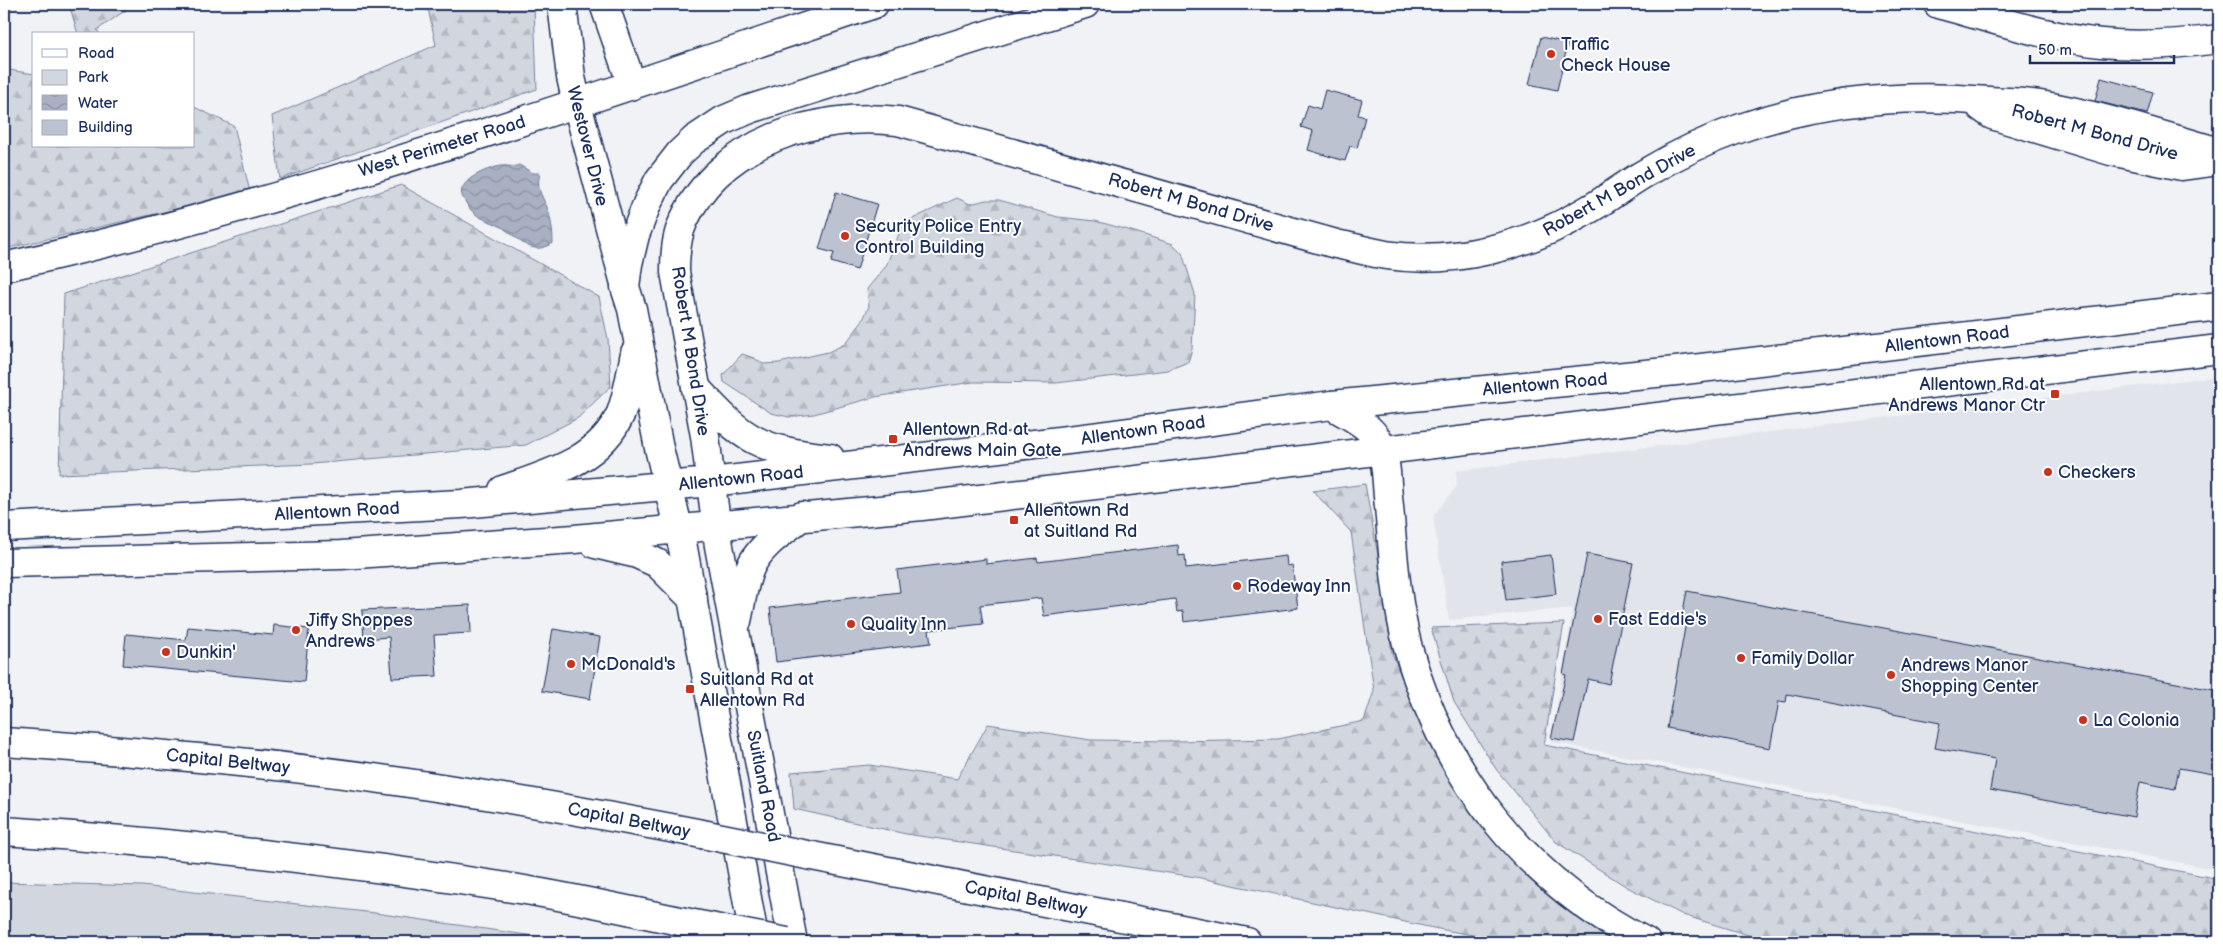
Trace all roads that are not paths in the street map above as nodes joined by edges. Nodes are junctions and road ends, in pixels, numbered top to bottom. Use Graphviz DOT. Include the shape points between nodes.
graph roads {
  1 [pos="562,4"];
  2 [pos="604,4"];
  3 [pos="874,4"];
  4 [pos="1085,4"];
  5 [pos="1938,4"];
  6 [pos="2219,39"];
  7 [pos="632,85"];
  8 [pos="1972,99"];
  9 [pos="577,104"];
  10 [pos="2219,146"];
  11 [pos="2219,152"];
  12 [pos="2219,157"];
  13 [pos="2219,161"];
  14 [pos="4,266"];
  15 [pos="626,287"];
  16 [pos="2219,306"];
  17 [pos="638,339"];
  18 [pos="2219,349"];
  19 [pos="696,387"];
  20 [pos="1332,405"];
  21 [pos="1382,452"];
  22 [pos="871,464"];
  23 [pos="711,482"];
  24 [pos="668,486"];
  25 [pos="461,504"];
  26 [pos="802,516"];
  27 [pos="716,524"];
  28 [pos="11,527"];
  29 [pos="678,528"];
  30 [pos="574,539"];
  31 [pos="12,563"];
  32 [pos="693,599"];
  33 [pos="735,632"];
  34 [pos="4,742"];
  35 [pos="4,831"];
  36 [pos="756,942"];
  37 [pos="787,942"];
  38 [pos="793,942"];
  39 [pos="1247,942"];
  40 [pos="1646,942"];
  1 -- 9 [label="main road, Westover Drive"];
  2 -- 7 [label="main road"];
  3 -- 7 [label="main road, West Perimeter Road"];
  4 -- 15 [label="main road" via="750,109 710,128 680,152 659,180 636,235"];
  5 -- 6 [label="main road" via="2101,43 2179,44"];
  7 -- 9 [label="main road, West Perimeter Road"];
  8 -- 10 [label="main road, Robert M Bond Drive" via="1990,90 2039,92 2079,99 2191,131"];
  8 -- 11 [label="main road, Robert M Bond Drive" via="2038,104"];
  8 -- 12 [label="main road, Robert M Bond Drive" via="2188,156"];
  8 -- 13 [label="main road, Robert M Bond Drive" via="1992,115 2111,151 2182,166"];
  8 -- 19 [label="main road, Robert M Bond Drive" via="1938,97 1858,101 1739,128 1648,171 1588,210 1540,234 1486,251 1454,256 1387,255 1344,246 907,123 871,117 838,120 768,140 746,151 709,180 683,221 676,248 675,272"];
  9 -- 14 [label="main road, West Perimeter Road" via="269,200"];
  9 -- 15 [label="main road, Westover Drive"];
  15 -- 17 [label="main road"];
  16 -- 20 [label="main road, Allentown Road" via="1696,369"];
  17 -- 24 [label="main road"];
  17 -- 25 [label="main road" via="620,414 606,438 595,449 554,472"];
  18 -- 21 [label="main road"];
  19 -- 22 [label="main road" via="728,421 759,444 789,453"];
  19 -- 23 [label="main road, Robert M Bond Drive"];
  20 -- 21 [label="main road" via="1372,433"];
  20 -- 22 [label="main road, Allentown Road"];
  21 -- 26 [label="main road" via="922,506"];
  21 -- 40 [label="main road" via="1402,620 1427,705 1454,762 1507,835 1545,874 1587,907"];
  22 -- 23 [label="main road, Allentown Road"];
  23 -- 24 [label="main road, Allentown Road"];
  23 -- 27 [label="main road, Suitland Road"];
  24 -- 25 [label="main road, Allentown Road"];
  24 -- 29 [label="main road, Suitland Road"];
  25 -- 28 [label="main road, Allentown Road"];
  26 -- 27 [label="main road"];
  26 -- 33 [label="main road" via="756,557 747,579"];
  27 -- 29 [label="main road"];
  27 -- 33 [label="main road, Suitland Road"];
  28 -- 31 [label="main road"];
  29 -- 30 [label="main road"];
  29 -- 32 [label="main road, Suitland Road"];
  30 -- 31 [label="main road" via="341,555"];
  30 -- 32 [label="main road" via="647,558"];
  32 -- 36 [label="main road, Suitland Road"];
  33 -- 38 [label="main road, Suitland Road"];
  34 -- 39 [label="main road, Capital Beltway, bridge" via="238,761 542,803"];
  35 -- 37 [label="main road, bridge" via="225,849 374,868 521,890"];
}
